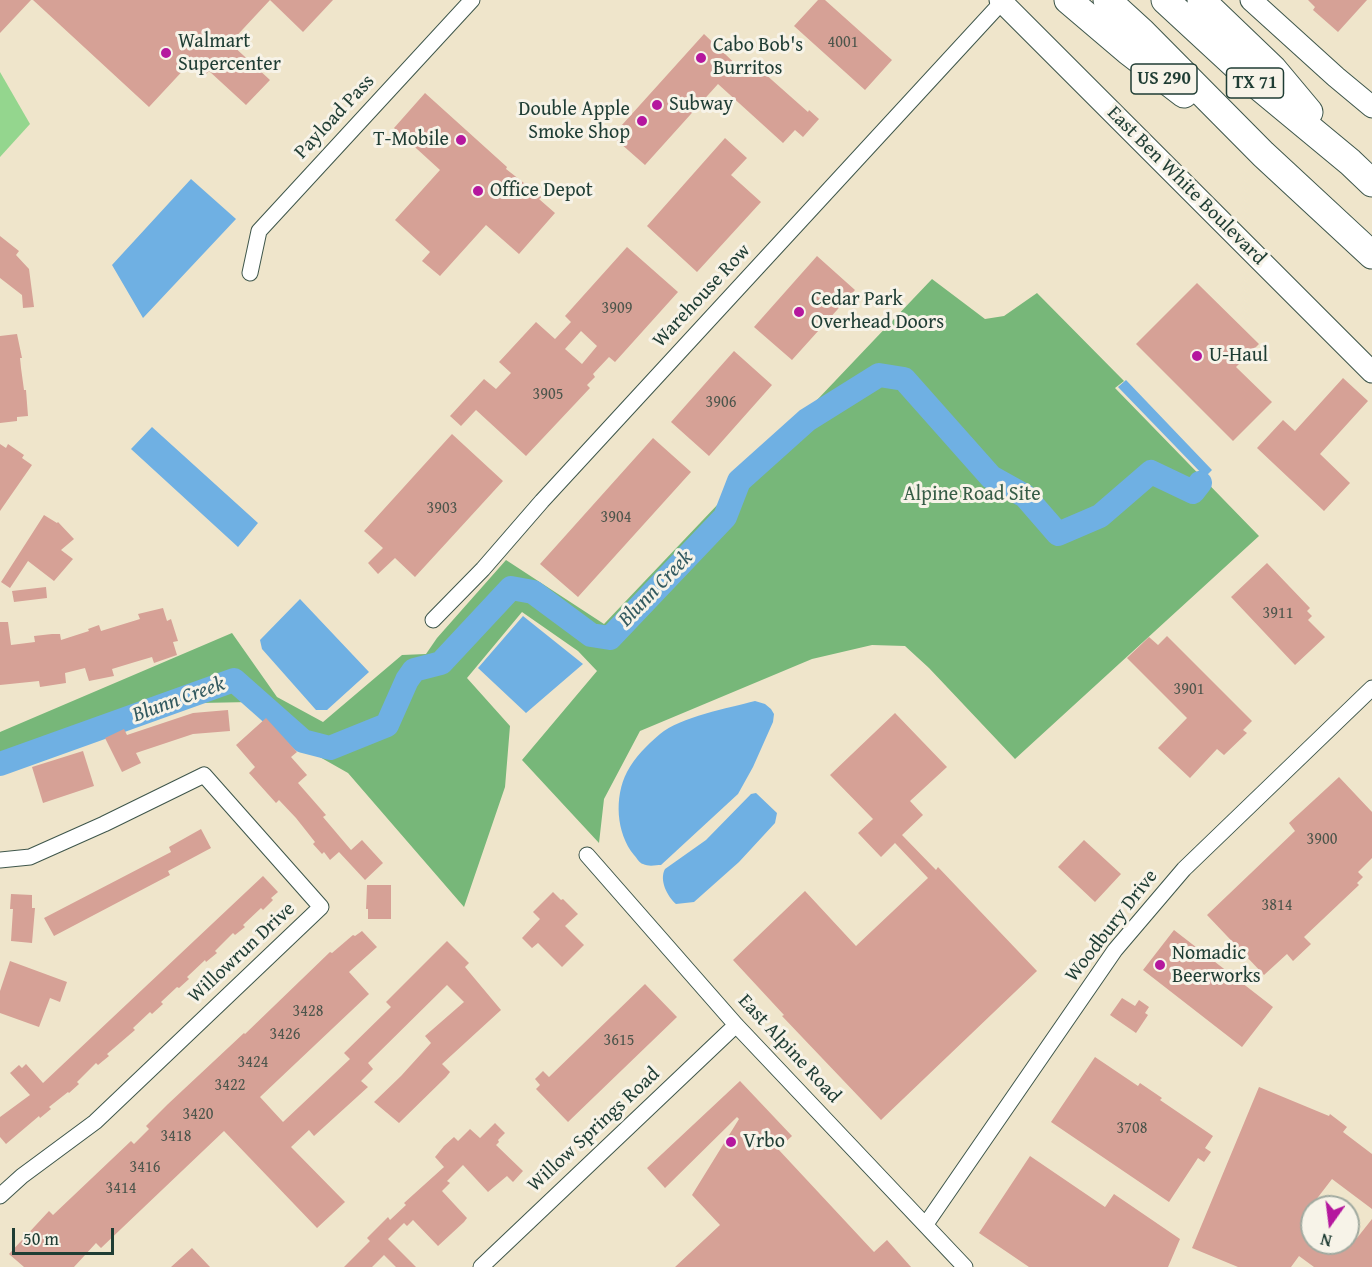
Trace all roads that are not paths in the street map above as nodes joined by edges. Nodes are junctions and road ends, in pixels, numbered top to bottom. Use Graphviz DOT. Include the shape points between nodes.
graph roads {
  1 [pos="472,0"];
  2 [pos="1068,0"];
  3 [pos="1107,0"];
  4 [pos="1165,0"];
  5 [pos="1201,0"];
  6 [pos="1251,0"];
  7 [pos="1001,1"];
  8 [pos="1372,107"];
  9 [pos="1263,154"];
  10 [pos="1350,162"];
  11 [pos="1372,183"];
  12 [pos="1372,255"];
  13 [pos="250,273"];
  14 [pos="1372,372"];
  15 [pos="433,620"];
  16 [pos="1372,688"];
  17 [pos="587,855"];
  18 [pos="0,860"];
  19 [pos="736,1025"];
  20 [pos="0,1196"];
  21 [pos="926,1224"];
  22 [pos="481,1267"];
  23 [pos="965,1267"];
  1 -- 13 [label="street, Payload Pass" via="259,231"];
  2 -- 9 [label="highway, US 290"];
  3 -- 9 [label="highway, TX 71"];
  4 -- 10 [label="highway, TX 71" via="1257,85"];
  5 -- 10 [label="highway" via="1273,69"];
  6 -- 8 [label="main road"];
  7 -- 14 [label="main road, East Ben White Boulevard"];
  7 -- 15 [label="street, Warehouse Row"];
  9 -- 12 [label="highway, US 290"];
  10 -- 11 [label="highway"];
  16 -- 21 [label="street, Woodbury Drive" via="1184,869 1149,908 1115,950"];
  17 -- 19 [label="street, East Alpine Road"];
  18 -- 20 [label="street, Willowrun Drive" via="30,857 204,775 321,907 94,1122"];
  19 -- 21 [label="street, East Alpine Road"];
  19 -- 22 [label="street, Willow Springs Road"];
  21 -- 23 [label="street, East Alpine Road"];
}
